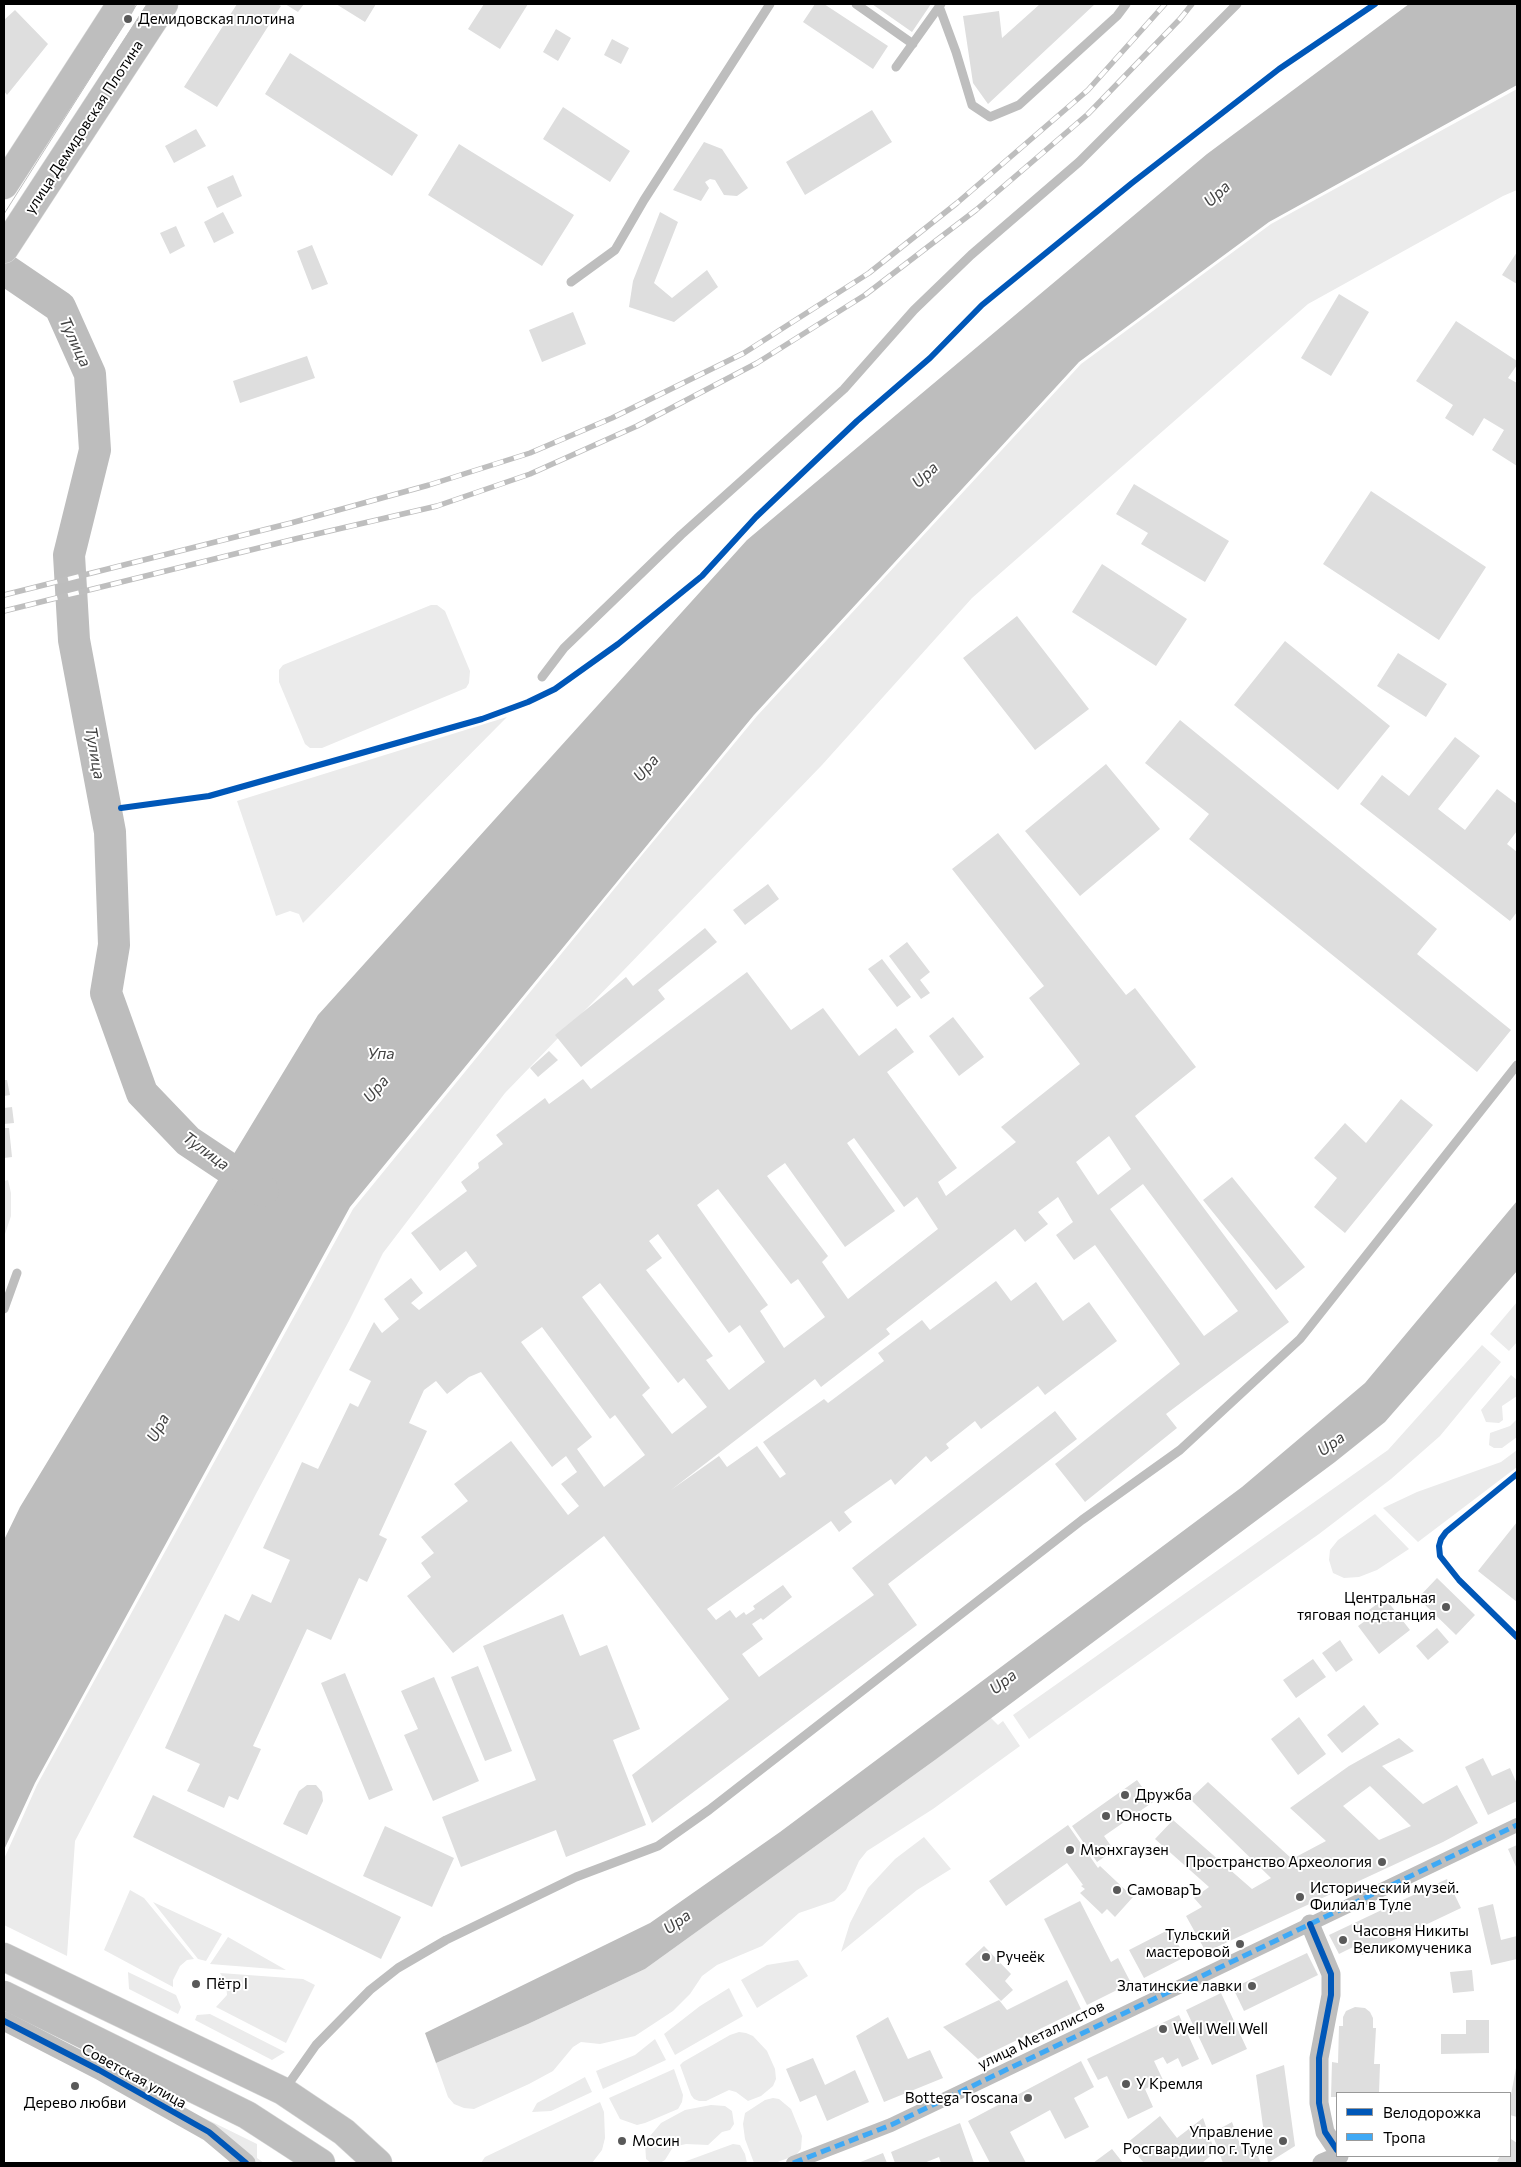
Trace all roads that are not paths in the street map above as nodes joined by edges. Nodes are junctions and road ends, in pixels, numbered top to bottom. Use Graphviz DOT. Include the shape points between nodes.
graph roads {
  1 [pos="121,4"];
  2 [pos="164,4"];
  3 [pos="770,4"];
  4 [pos="856,4"];
  5 [pos="1126,4"];
  6 [pos="1237,4"];
  7 [pos="940,5"];
  8 [pos="913,44"];
  9 [pos="896,67"];
  10 [pos="4,185"];
  11 [pos="4,249"];
  12 [pos="570,282"];
  13 [pos="542,677"];
  14 [pos="1517,1065"];
  15 [pos="17,1273"];
  16 [pos="4,1310"];
  17 [pos="1517,1825"];
  18 [pos="1310,1924"];
  19 [pos="4,1957"];
  20 [pos="4,1995"];
  21 [pos="4,2020"];
  22 [pos="45,2028"];
  23 [pos="283,2091"];
  24 [pos="1336,2148"];
  25 [pos="1337,2157"];
  26 [pos="246,2163"];
  27 [pos="321,2163"];
  28 [pos="378,2163"];
  29 [pos="793,2163"];
  30 [pos="1322,2163"];
  1 -- 10 [label="main road"];
  2 -- 11 [label="main road, улица Демидовская Плотина"];
  3 -- 12 [label="lane" via="615,250"];
  4 -- 8 [label="lane"];
  5 -- 7 [label="lane" via="1117,16 1019,105 990,117 972,105"];
  6 -- 13 [label="lane" via="1079,162 971,255 914,310 844,389 681,535 564,648"];
  7 -- 8 [label="lane"];
  8 -- 9 [label="lane"];
  14 -- 23 [label="lane" via="1300,1339 1180,1450 1082,1520 658,1846 576,1878 446,1940 398,1968 370,1990 316,2045"];
  15 -- 16 [label="lane"];
  17 -- 18 [label="street, улица Металлистов"];
  18 -- 24 [label="street" via="1331,1974 1331,1995 1319,2058 1319,2103 1325,2132"];
  18 -- 29 [label="street, улица Металлистов" via="892,2124"];
  19 -- 23 [label="main road"];
  20 -- 22 [label="main road, Советская улица"];
  21 -- 22 [label="street, Советская улица"];
  22 -- 26 [label="street, Советская улица" via="209,2132"];
  22 -- 27 [label="main road, Советская улица" via="247,2115"];
  23 -- 28 [label="main road" via="344,2132"];
  25 -- 30 [label="street"];
}
